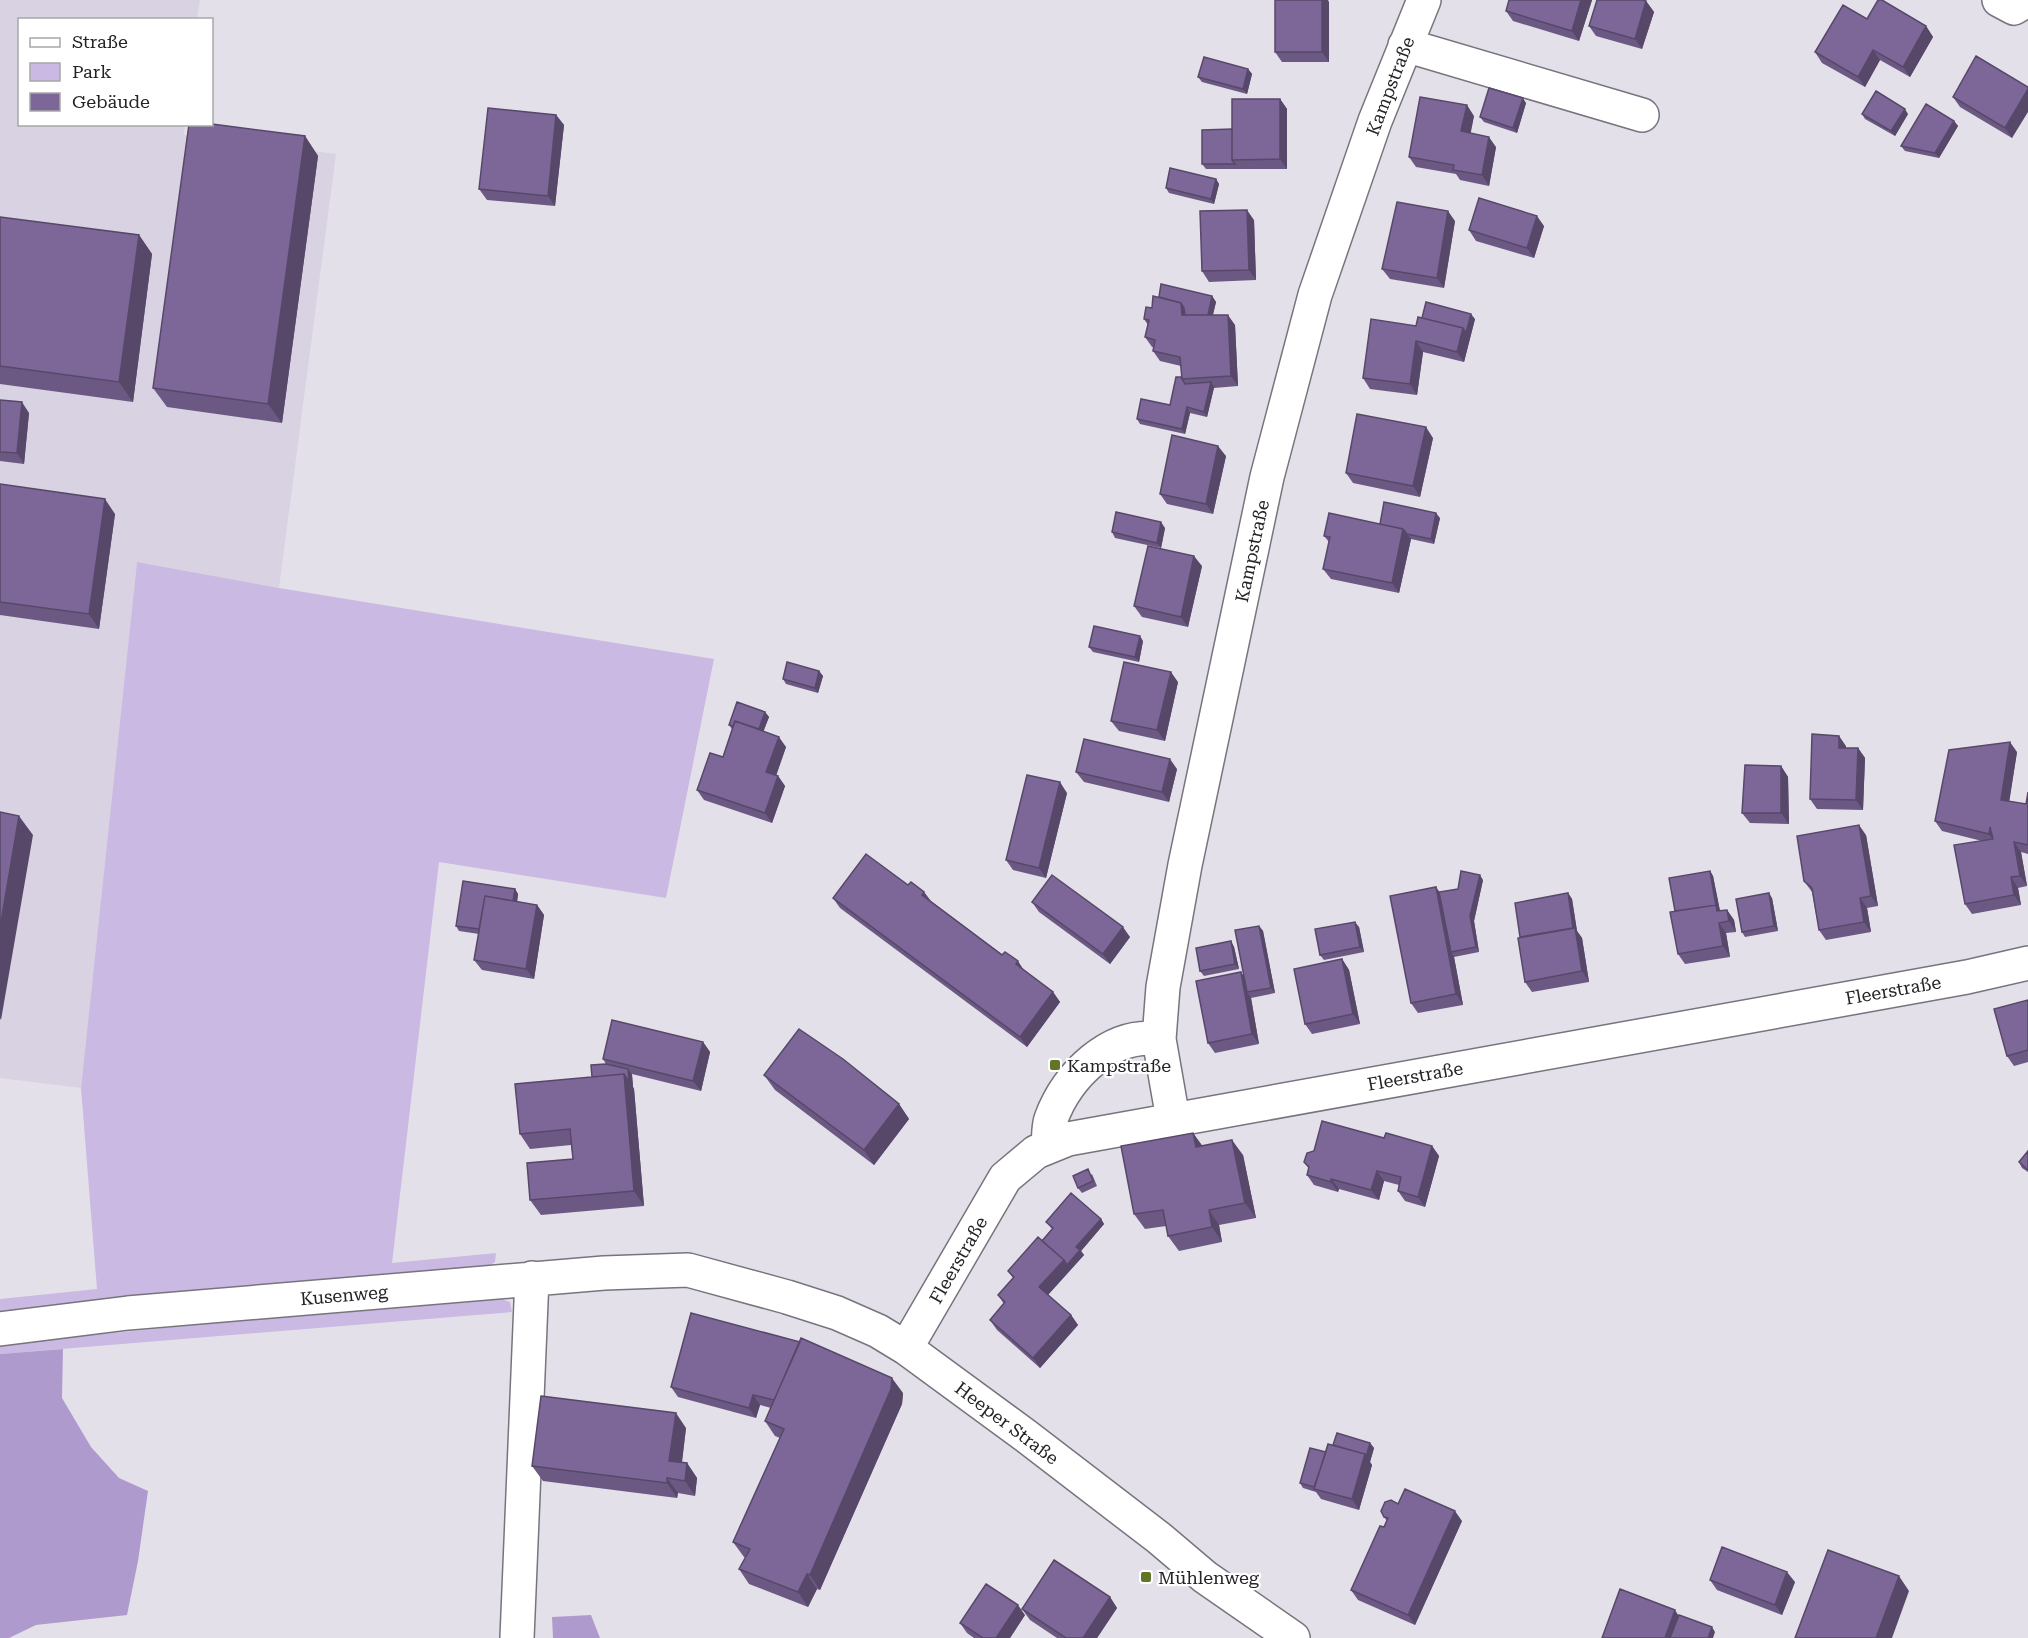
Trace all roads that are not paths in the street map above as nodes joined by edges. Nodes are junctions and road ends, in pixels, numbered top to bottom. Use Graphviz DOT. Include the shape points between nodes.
graph roads {
  1 [pos="1424,0"];
  2 [pos="1999,0"];
  3 [pos="2027,0"];
  4 [pos="1405,45"];
  5 [pos="1642,115"];
  6 [pos="2028,963"];
  7 [pos="1159,1039"];
  8 [pos="1173,1119"];
  9 [pos="1048,1147"];
  10 [pos="688,1270"];
  11 [pos="532,1278"];
  12 [pos="0,1329"];
  13 [pos="906,1348"];
  14 [pos="517,1638"];
  15 [pos="1293,1638"];
  1 -- 4 [label="street, Kampstraße"];
  2 -- 3 [label="street" via="2014,8"];
  4 -- 5 [label="street"];
  4 -- 7 [label="street, Kampstraße" via="1315,295 1267,477 1185,865 1163,987"];
  6 -- 8 [label="street, Fleerstraße"];
  7 -- 8 [label="street, Kampstraße"];
  7 -- 9 [label="street" via="1134,1039 1093,1059 1059,1103 1050,1121"];
  8 -- 9 [label="street, Fleerstraße" via="1102,1131"];
  9 -- 13 [label="street, Fleerstraße" via="1005,1178"];
  10 -- 11 [label="street, Kusenweg"];
  10 -- 13 [label="street, Heeper Straße" via="837,1313"];
  11 -- 12 [label="street, Kusenweg" via="128,1313"];
  11 -- 14 [label="street"];
  13 -- 15 [label="street, Heeper Straße" via="1159,1538 1204,1577"];
}
